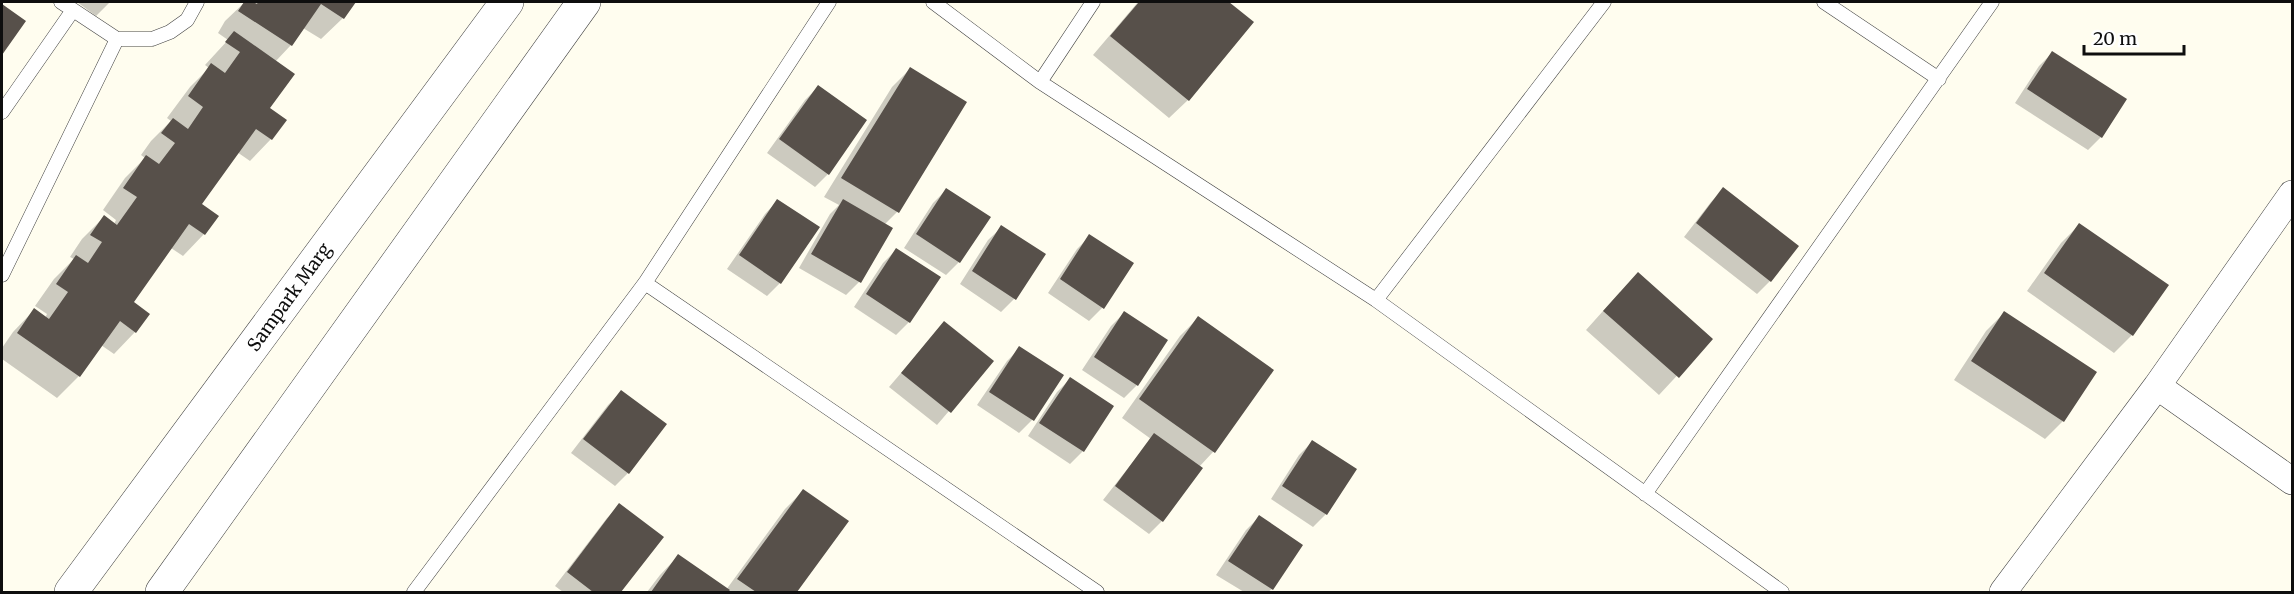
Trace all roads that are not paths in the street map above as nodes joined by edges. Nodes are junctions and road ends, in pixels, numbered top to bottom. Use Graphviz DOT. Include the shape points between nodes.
graph roads {
  1 [pos="61,2"];
  2 [pos="197,2"];
  3 [pos="507,2"];
  4 [pos="584,2"];
  5 [pos="829,2"];
  6 [pos="933,2"];
  7 [pos="1094,2"];
  8 [pos="1605,2"];
  9 [pos="1824,2"];
  10 [pos="1992,2"];
  11 [pos="73,10"];
  12 [pos="117,39"];
  13 [pos="1939,79"];
  14 [pos="1040,82"];
  15 [pos="2,112"];
  16 [pos="2292,194"];
  17 [pos="2,275"];
  18 [pos="645,283"];
  19 [pos="1376,300"];
  20 [pos="2157,386"];
  21 [pos="2292,481"];
  22 [pos="1645,494"];
  23 [pos="422,590"];
  24 [pos="71,592"];
  25 [pos="162,592"];
  26 [pos="1097,592"];
  27 [pos="1782,592"];
  28 [pos="2003,592"];
  1 -- 11 [label="lane"];
  2 -- 12 [label="lane" via="187,20 170,33 152,39"];
  3 -- 24 [label="street, Sampark Marg"];
  4 -- 25 [label="street"];
  5 -- 18 [label="lane"];
  6 -- 14 [label="lane"];
  7 -- 14 [label="lane"];
  8 -- 19 [label="lane"];
  9 -- 13 [label="lane"];
  10 -- 13 [label="lane"];
  11 -- 12 [label="lane"];
  11 -- 15 [label="lane"];
  12 -- 17 [label="lane"];
  13 -- 22 [label="lane"];
  14 -- 19 [label="lane"];
  16 -- 20 [label="street"];
  18 -- 23 [label="lane"];
  18 -- 26 [label="lane"];
  19 -- 22 [label="lane"];
  20 -- 21 [label="street"];
  20 -- 28 [label="street"];
  22 -- 27 [label="lane"];
}
